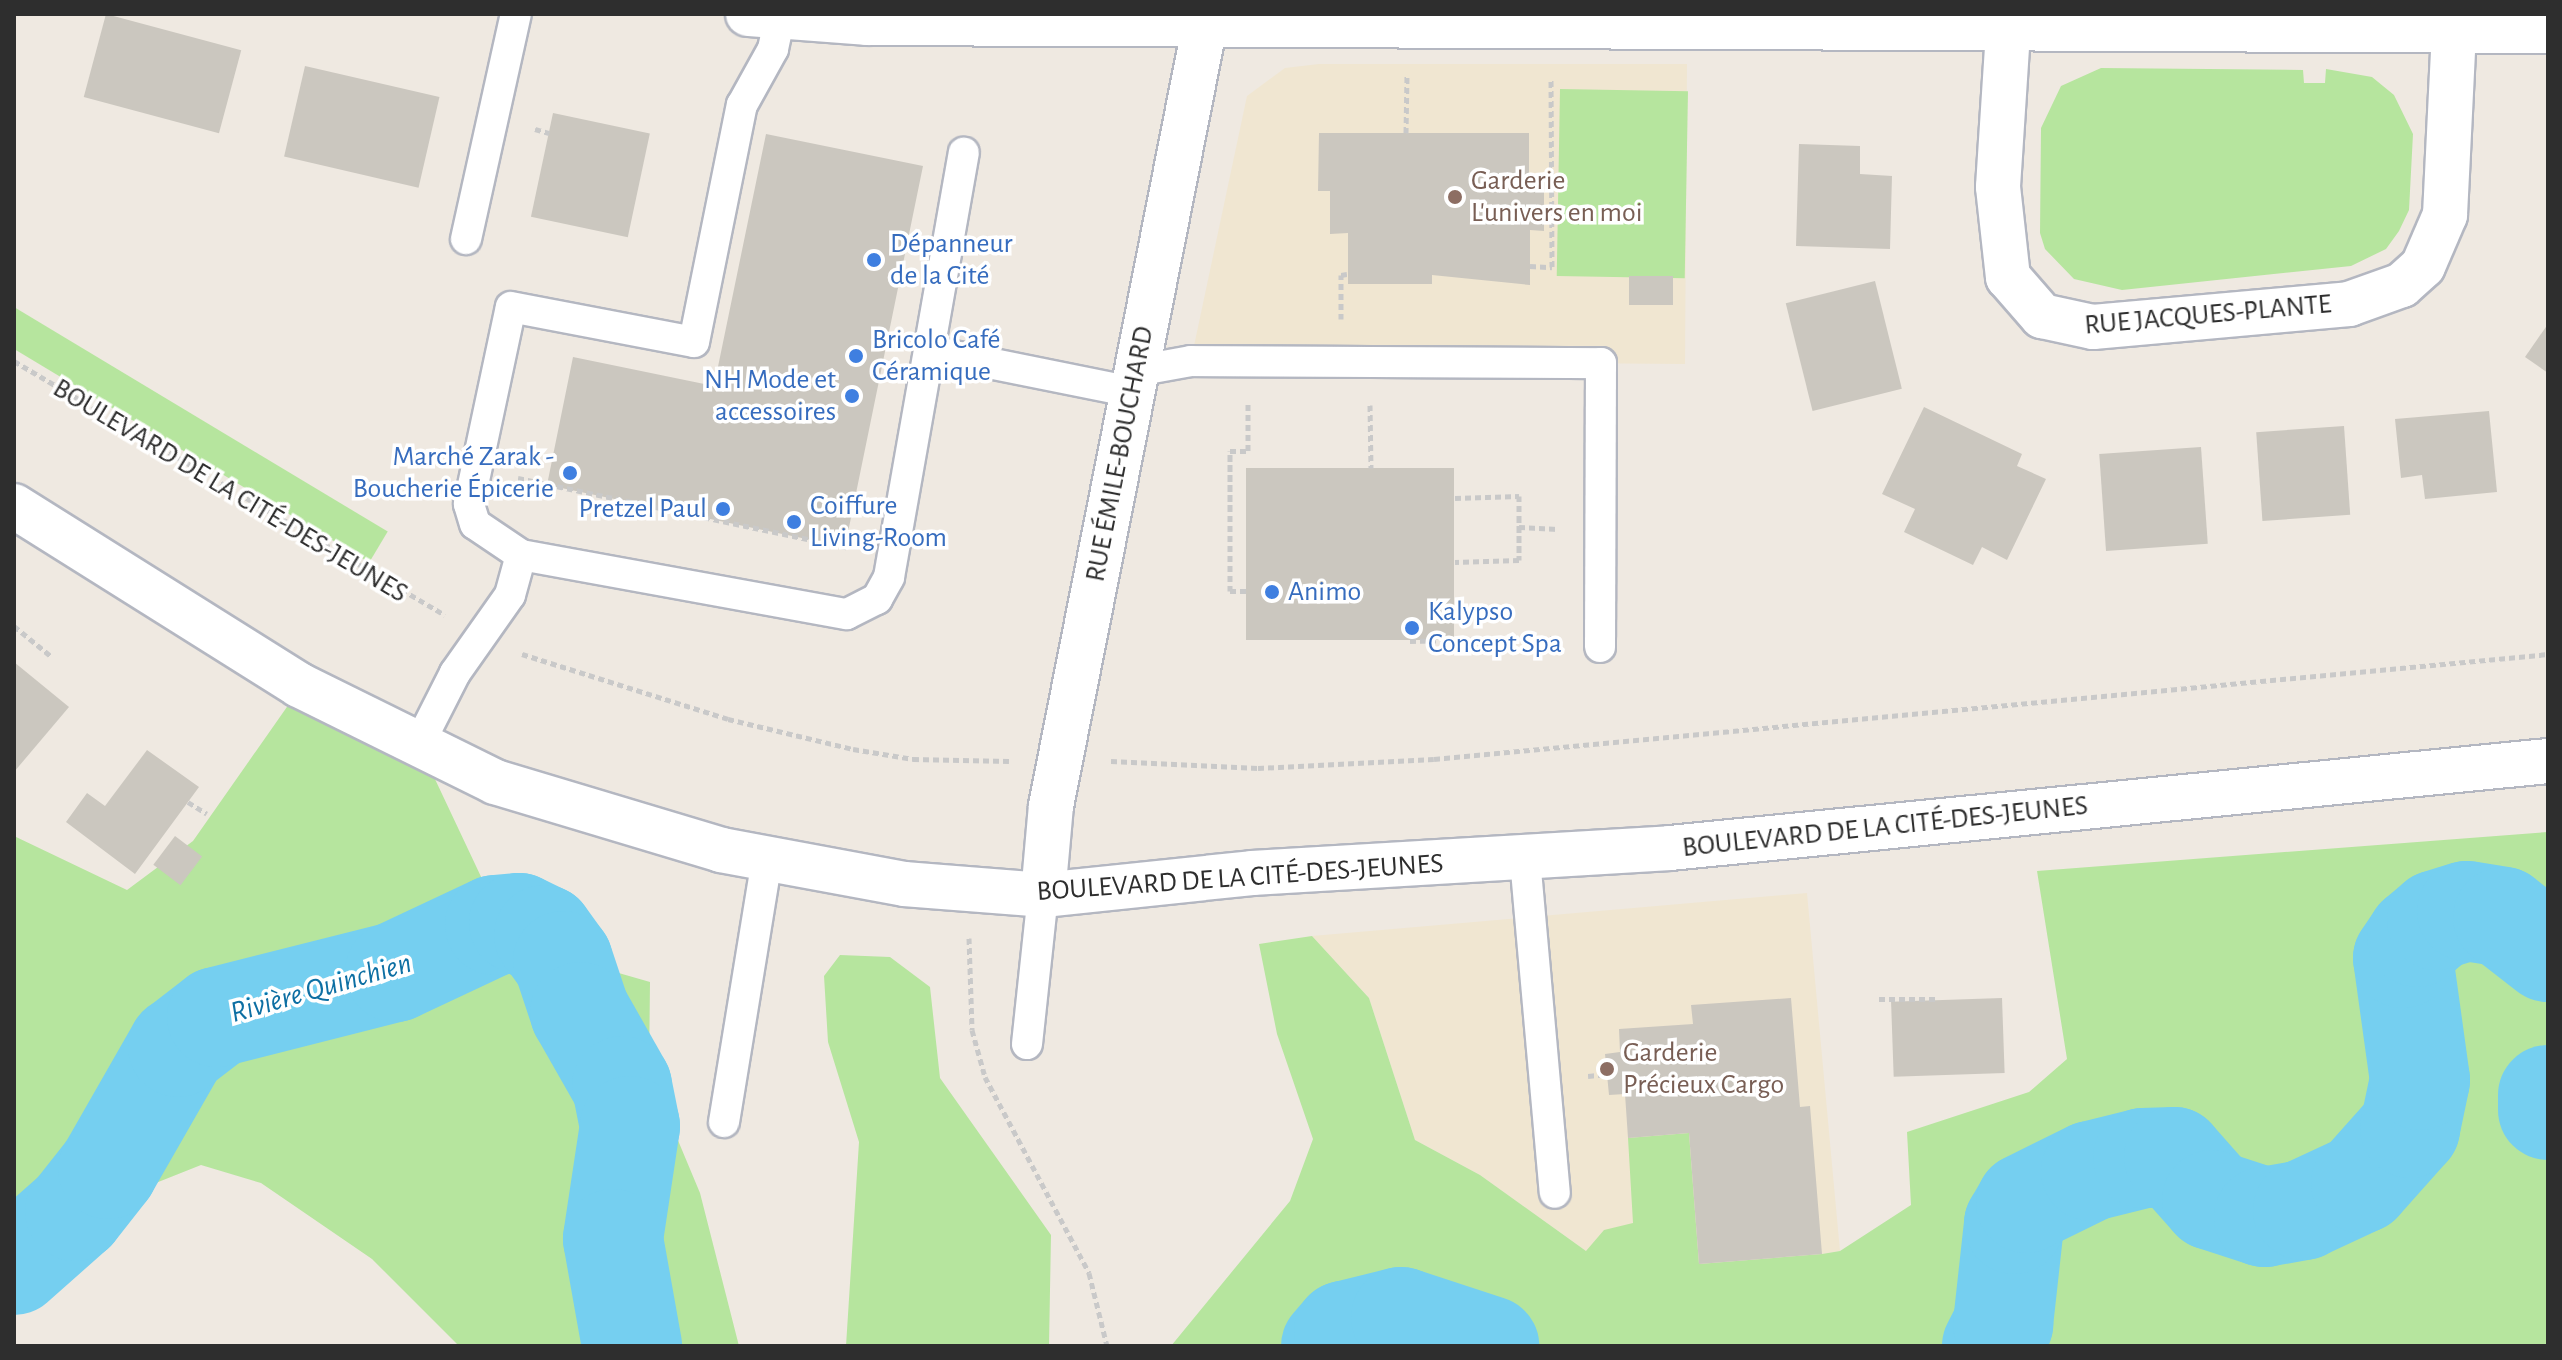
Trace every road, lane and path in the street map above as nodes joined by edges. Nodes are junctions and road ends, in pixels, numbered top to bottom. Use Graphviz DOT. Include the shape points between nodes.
graph roads {
  1 [pos="516,14"];
  2 [pos="764,16"];
  3 [pos="1206,19"];
  4 [pos="2454,30"];
  5 [pos="2548,31"];
  6 [pos="2008,32"];
  7 [pos="1407,64"];
  8 [pos="1551,65"];
  9 [pos="1406,133"];
  10 [pos="964,153"];
  11 [pos="466,239"];
  12 [pos="1530,266"];
  13 [pos="1347,274"];
  14 [pos="1341,291"];
  15 [pos="929,351"];
  16 [pos="14,361"];
  17 [pos="1247,361"];
  18 [pos="1134,381"];
  19 [pos="1371,447"];
  20 [pos="1371,468"];
  21 [pos="508,475"];
  22 [pos="1455,498"];
  23 [pos="14,506"];
  24 [pos="845,547"];
  25 [pos="521,555"];
  26 [pos="1455,562"];
  27 [pos="1246,591"];
  28 [pos="449,617"];
  29 [pos="14,626"];
  30 [pos="1526,638"];
  31 [pos="1410,641"];
  32 [pos="1600,647"];
  33 [pos="513,651"];
  34 [pos="2548,654"];
  35 [pos="52,657"];
  36 [pos="418,746"];
  37 [pos="969,761"];
  38 [pos="2548,761"];
  39 [pos="1154,765"];
  40 [pos="188,802"];
  41 [pos="207,814"];
  42 [pos="1525,859"];
  43 [pos="767,860"];
  44 [pos="969,888"];
  45 [pos="1043,895"];
  46 [pos="1879,999"];
  47 [pos="1938,999"];
  48 [pos="1027,1044"];
  49 [pos="724,1122"];
  50 [pos="1555,1193"];
  51 [pos="1107,1346"];
  1 -- 11 [label="lane"];
  2 -- 3 [label="street"];
  2 -- 25 [label="lane" via="773,49 742,105 694,342 511,307 469,504 475,524"];
  3 -- 6 [label="street"];
  3 -- 18 [label="street, RUE ÉMILE-BOUCHARD"];
  4 -- 5 [label="street"];
  4 -- 6 [label="street"];
  4 -- 6 [label="street, RUE JACQUES-PLANTE" via="2445,215 2423,266 2402,285 2349,304 2093,327 2042,316 2008,277 1998,187"];
  7 -- 9 [label="path"];
  8 -- 12 [label="path" via="1552,267"];
  10 -- 15 [label="lane"];
  13 -- 14 [label="path" via="1341,275"];
  15 -- 18 [label="lane"];
  15 -- 25 [label="lane" via="889,577 861,612"];
  16 -- 28 [label="path, BOULEVARD DE LA CITÉ-DES-JEUNES"];
  17 -- 18 [label="lane"];
  17 -- 27 [label="path" via="1248,451 1230,451 1230,591"];
  17 -- 32 [label="lane" via="1601,363"];
  18 -- 45 [label="street, RUE ÉMILE-BOUCHARD" via="1051,806"];
  19 -- 20 [label="path"];
  21 -- 24 [label="path"];
  22 -- 26 [label="path" via="1519,496 1519,560"];
  23 -- 36 [label="street, BOULEVARD DE LA CITÉ-DES-JEUNES" via="299,685"];
  25 -- 36 [label="lane" via="510,595 455,673"];
  29 -- 35 [label="path"];
  30 -- 31 [label="path"];
  33 -- 37 [label="path" via="728,719 913,759"];
  34 -- 39 [label="path" via="1434,759"];
  36 -- 43 [label="street, BOULEVARD DE LA CITÉ-DES-JEUNES" via="495,782"];
  38 -- 42 [label="street, BOULEVARD DE LA CITÉ-DES-JEUNES"];
  40 -- 41 [label="path"];
  42 -- 45 [label="street, BOULEVARD DE LA CITÉ-DES-JEUNES" via="1216,875"];
  42 -- 50 [label="lane"];
  43 -- 44 [label="street, BOULEVARD DE LA CITÉ-DES-JEUNES"];
  43 -- 49 [label="lane"];
  44 -- 45 [label="street, BOULEVARD DE LA CITÉ-DES-JEUNES"];
  44 -- 51 [label="path" via="968,985 985,1077 1083,1259"];
  45 -- 48 [label="lane"];
  46 -- 47 [label="path"];
}
